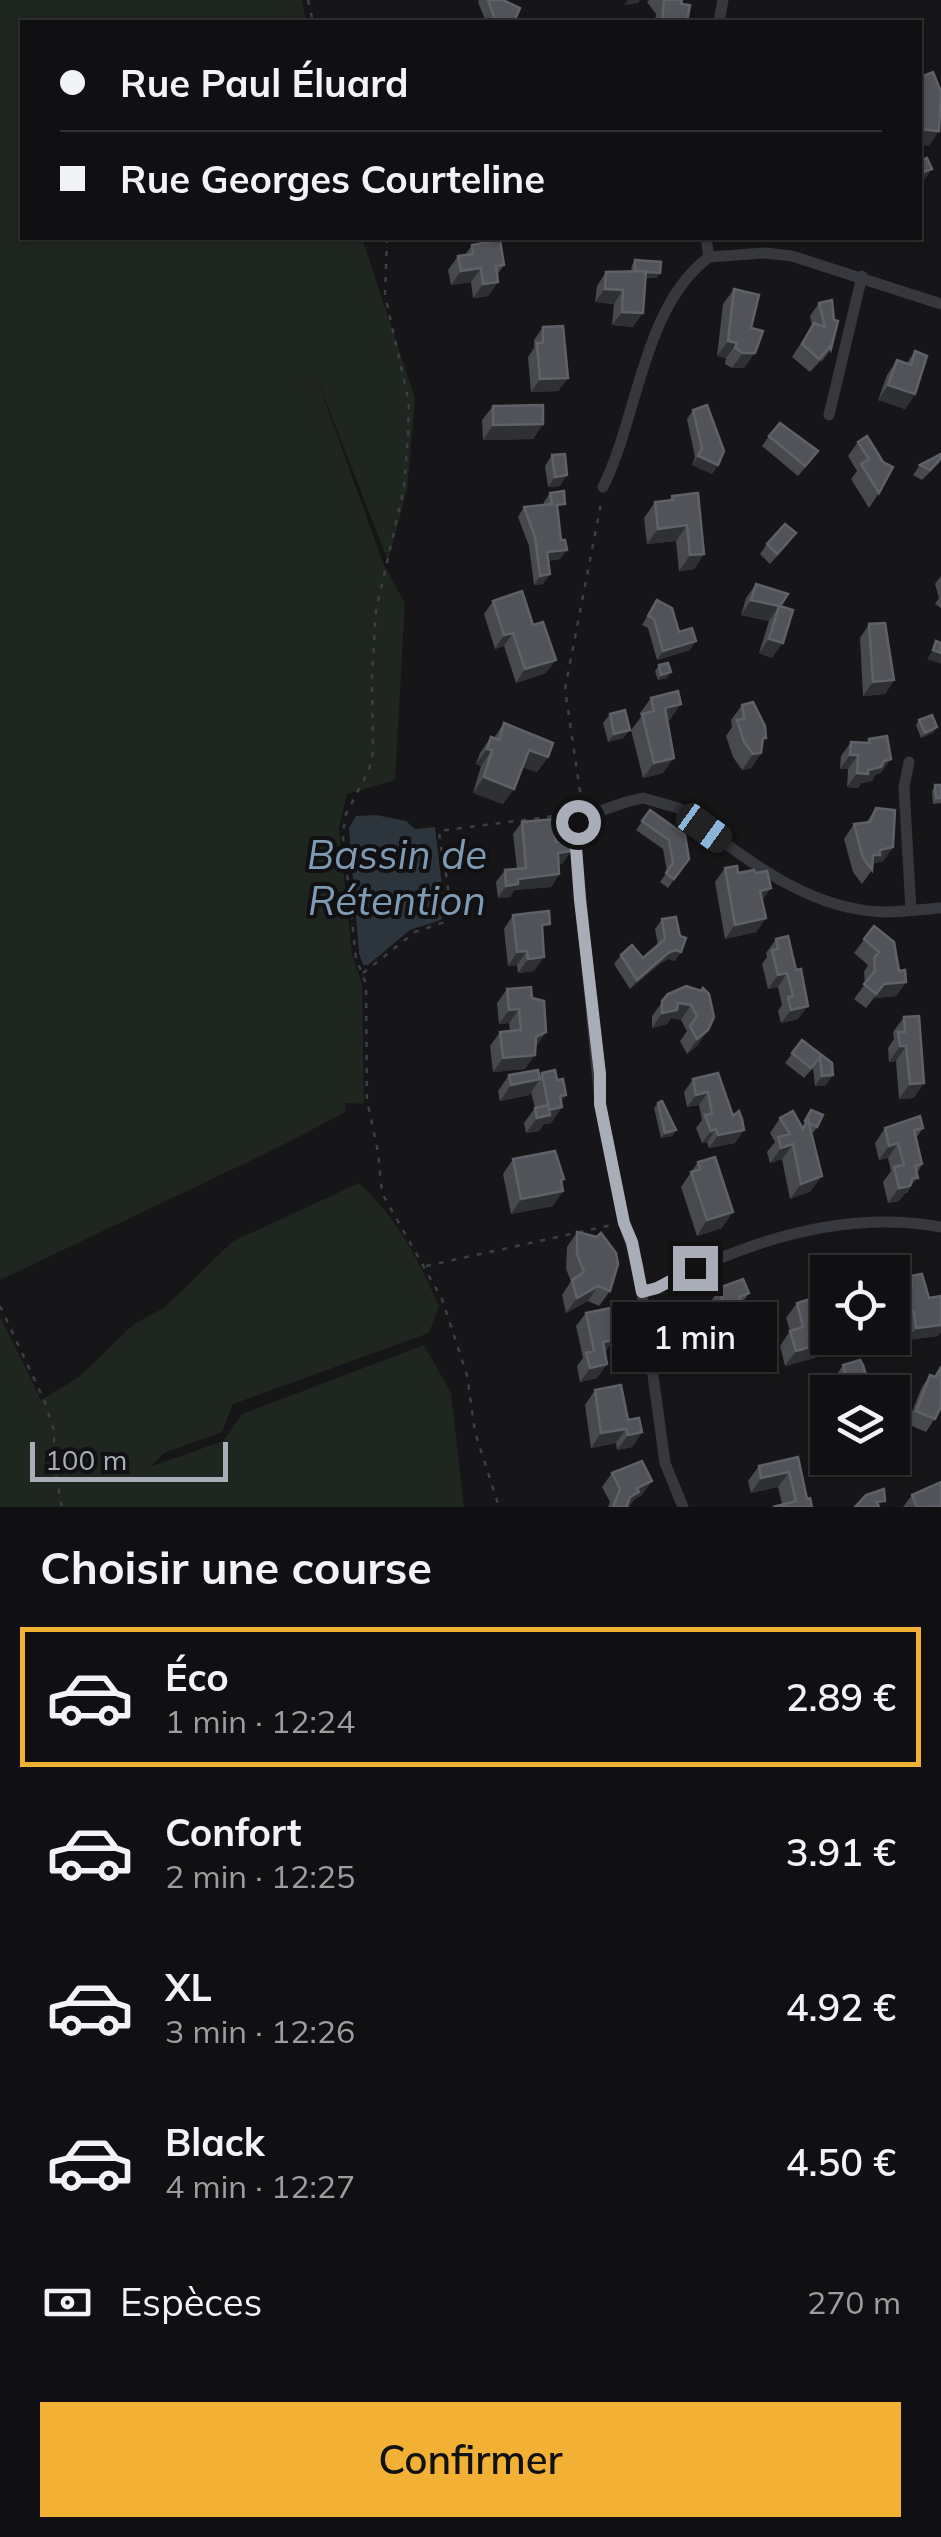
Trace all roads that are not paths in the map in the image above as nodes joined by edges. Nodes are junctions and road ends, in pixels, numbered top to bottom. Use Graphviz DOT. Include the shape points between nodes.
graph roads {
  1 [pos="706,240"];
  2 [pos="709,256"];
  3 [pos="862,276"];
  4 [pos="941,304"];
  5 [pos="829,415"];
  6 [pos="603,487"];
  7 [pos="910,762"];
  8 [pos="941,908"];
  9 [pos="910,910"];
  10 [pos="941,1226"];
  11 [pos="642,1292"];
  12 [pos="683,1507"];
  1 -- 2 [label="street"];
  2 -- 3 [label="street" via="792,256"];
  2 -- 6 [label="street" via="688,275 663,318"];
  3 -- 4 [label="street"];
  3 -- 5 [label="street"];
  7 -- 9 [label="street" via="904,787"];
  8 -- 9 [label="street"];
  9 -- 11 [label="street" via="861,909 808,894 662,801 643,798 581,818 575,834 600,1104"];
  10 -- 11 [label="street" via="874,1223 788,1235"];
  11 -- 12 [label="street" via="665,1462"];
}
